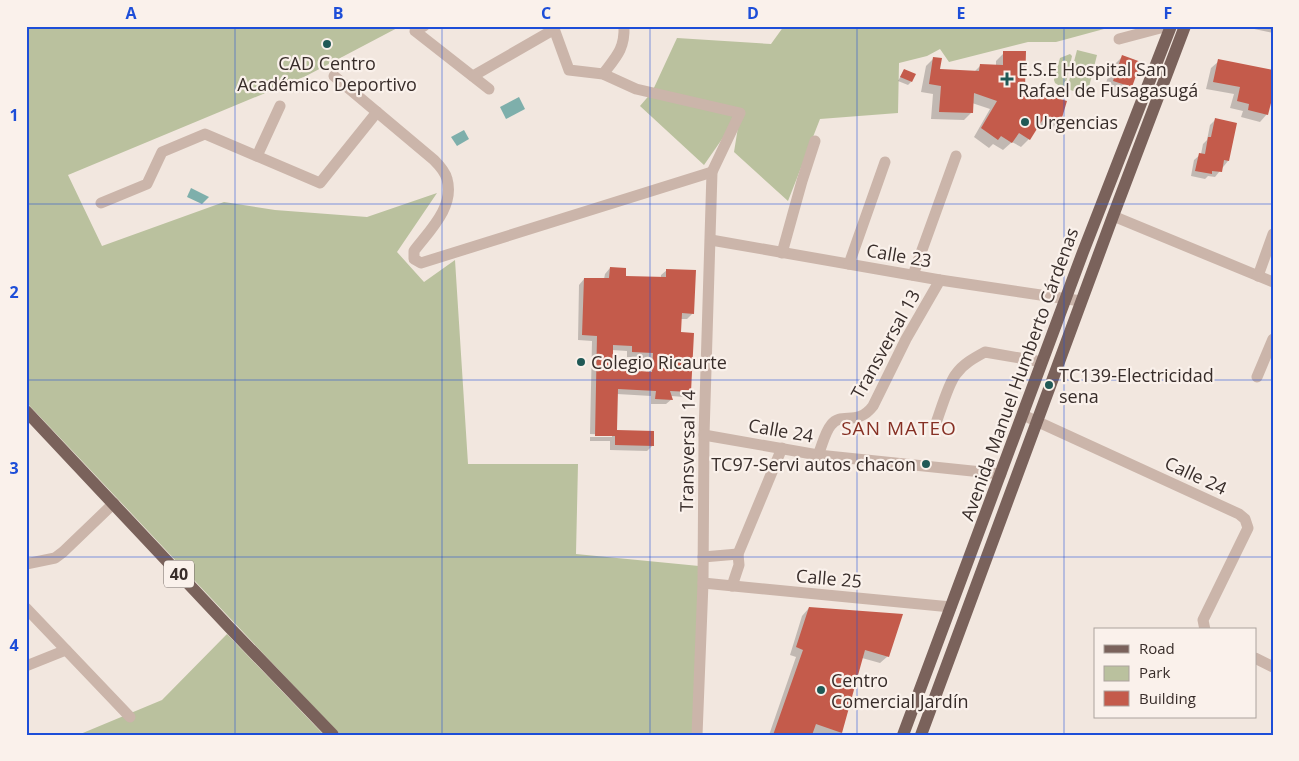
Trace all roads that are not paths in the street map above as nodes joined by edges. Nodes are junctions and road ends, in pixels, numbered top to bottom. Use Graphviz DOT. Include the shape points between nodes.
graph roads {
  1 [pos="424,26"];
  2 [pos="624,26"];
  3 [pos="1176,27"];
  4 [pos="553,28"];
  5 [pos="1119,39"];
  6 [pos="603,74"];
  7 [pos="334,76"];
  8 [pos="473,76"];
  9 [pos="489,89"];
  10 [pos="280,106"];
  11 [pos="377,112"];
  12 [pos="815,141"];
  13 [pos="257,156"];
  14 [pos="956,156"];
  15 [pos="885,162"];
  16 [pos="712,172"];
  17 [pos="101,204"];
  18 [pos="1113,216"];
  19 [pos="1273,234"];
  20 [pos="711,240"];
  21 [pos="782,253"];
  22 [pos="849,264"];
  23 [pos="913,275"];
  24 [pos="1258,276"];
  25 [pos="940,280"];
  26 [pos="1273,282"];
  27 [pos="1066,299"];
  28 [pos="1081,301"];
  29 [pos="1273,339"];
  30 [pos="1042,362"];
  31 [pos="1257,377"];
  32 [pos="26,411"];
  33 [pos="1023,415"];
  34 [pos="1037,422"];
  35 [pos="935,426"];
  36 [pos="704,435"];
  37 [pos="782,448"];
  38 [pos="818,454"];
  39 [pos="1001,474"];
  40 [pos="114,503"];
  41 [pos="738,554"];
  42 [pos="703,557"];
  43 [pos="26,564"];
  44 [pos="703,583"];
  45 [pos="732,586"];
  46 [pos="951,607"];
  47 [pos="26,608"];
  48 [pos="1205,628"];
  49 [pos="66,650"];
  50 [pos="1256,658"];
  51 [pos="26,666"];
  52 [pos="1273,667"];
  53 [pos="130,717"];
  54 [pos="333,735"];
  55 [pos="697,735"];
  56 [pos="903,735"];
  57 [pos="921,735"];
  1 -- 8 [label="street" via="415,31"];
  2 -- 6 [label="street" via="621,49"];
  3 -- 5 [label="street"];
  3 -- 18 [label="main road, Avenida Manuel Humberto Cárdenas"];
  3 -- 27 [label="main road, Avenida Manuel Humberto Cárdenas"];
  4 -- 6 [label="street" via="569,70"];
  4 -- 8 [label="street"];
  6 -- 16 [label="street, Transversal 14" via="636,88 740,114"];
  7 -- 11 [label="street"];
  8 -- 9 [label="street"];
  10 -- 13 [label="street"];
  11 -- 13 [label="street" via="320,183"];
  11 -- 16 [label="street" via="434,160 447,179 444,211 414,252 414,259 421,263"];
  12 -- 21 [label="street"];
  13 -- 17 [label="street" via="205,134 162,152 147,184"];
  14 -- 23 [label="street"];
  15 -- 22 [label="street"];
  16 -- 20 [label="street, Transversal 14"];
  18 -- 24 [label="street"];
  18 -- 28 [label="main road, Avenida Manuel Humberto Cárdenas"];
  19 -- 24 [label="street"];
  20 -- 21 [label="street, Calle 23"];
  20 -- 36 [label="street, Transversal 14"];
  21 -- 22 [label="street, Calle 23"];
  22 -- 23 [label="street, Calle 23"];
  23 -- 25 [label="street, Calle 23"];
  24 -- 26 [label="street"];
  25 -- 27 [label="street, Calle 23"];
  25 -- 38 [label="street, Transversal 13" via="873,406 867,414 838,419 830,425"];
  27 -- 28 [label="street, Calle 23"];
  27 -- 30 [label="main road, Avenida Manuel Humberto Cárdenas"];
  28 -- 34 [label="main road, Avenida Manuel Humberto Cárdenas"];
  29 -- 31 [label="street"];
  30 -- 33 [label="main road, Avenida Manuel Humberto Cárdenas"];
  30 -- 35 [label="street" via="985,352 979,355 954,376"];
  32 -- 40 [label="main road, 40"];
  33 -- 34 [label="street, Calle 24"];
  33 -- 39 [label="main road, Avenida Manuel Humberto Cárdenas"];
  34 -- 48 [label="street, Calle 24" via="1244,519 1248,528 1203,620"];
  34 -- 57 [label="main road, Avenida Manuel Humberto Cárdenas"];
  36 -- 37 [label="street, Calle 24"];
  36 -- 42 [label="street, Transversal 14"];
  37 -- 38 [label="street, Calle 24"];
  37 -- 41 [label="street"];
  38 -- 39 [label="street, Calle 24"];
  39 -- 46 [label="main road, Avenida Manuel Humberto Cárdenas"];
  40 -- 43 [label="street" via="64,552 55,558"];
  40 -- 54 [label="main road, 40"];
  41 -- 42 [label="street"];
  41 -- 45 [label="street" via="739,566"];
  42 -- 44 [label="street, Transversal 14"];
  44 -- 45 [label="street, Calle 25"];
  44 -- 55 [label="street, Transversal 14"];
  45 -- 46 [label="street, Calle 25"];
  46 -- 56 [label="main road, Avenida Manuel Humberto Cárdenas"];
  47 -- 49 [label="street"];
  49 -- 51 [label="street"];
  49 -- 53 [label="street"];
  50 -- 52 [label="street"];
}
